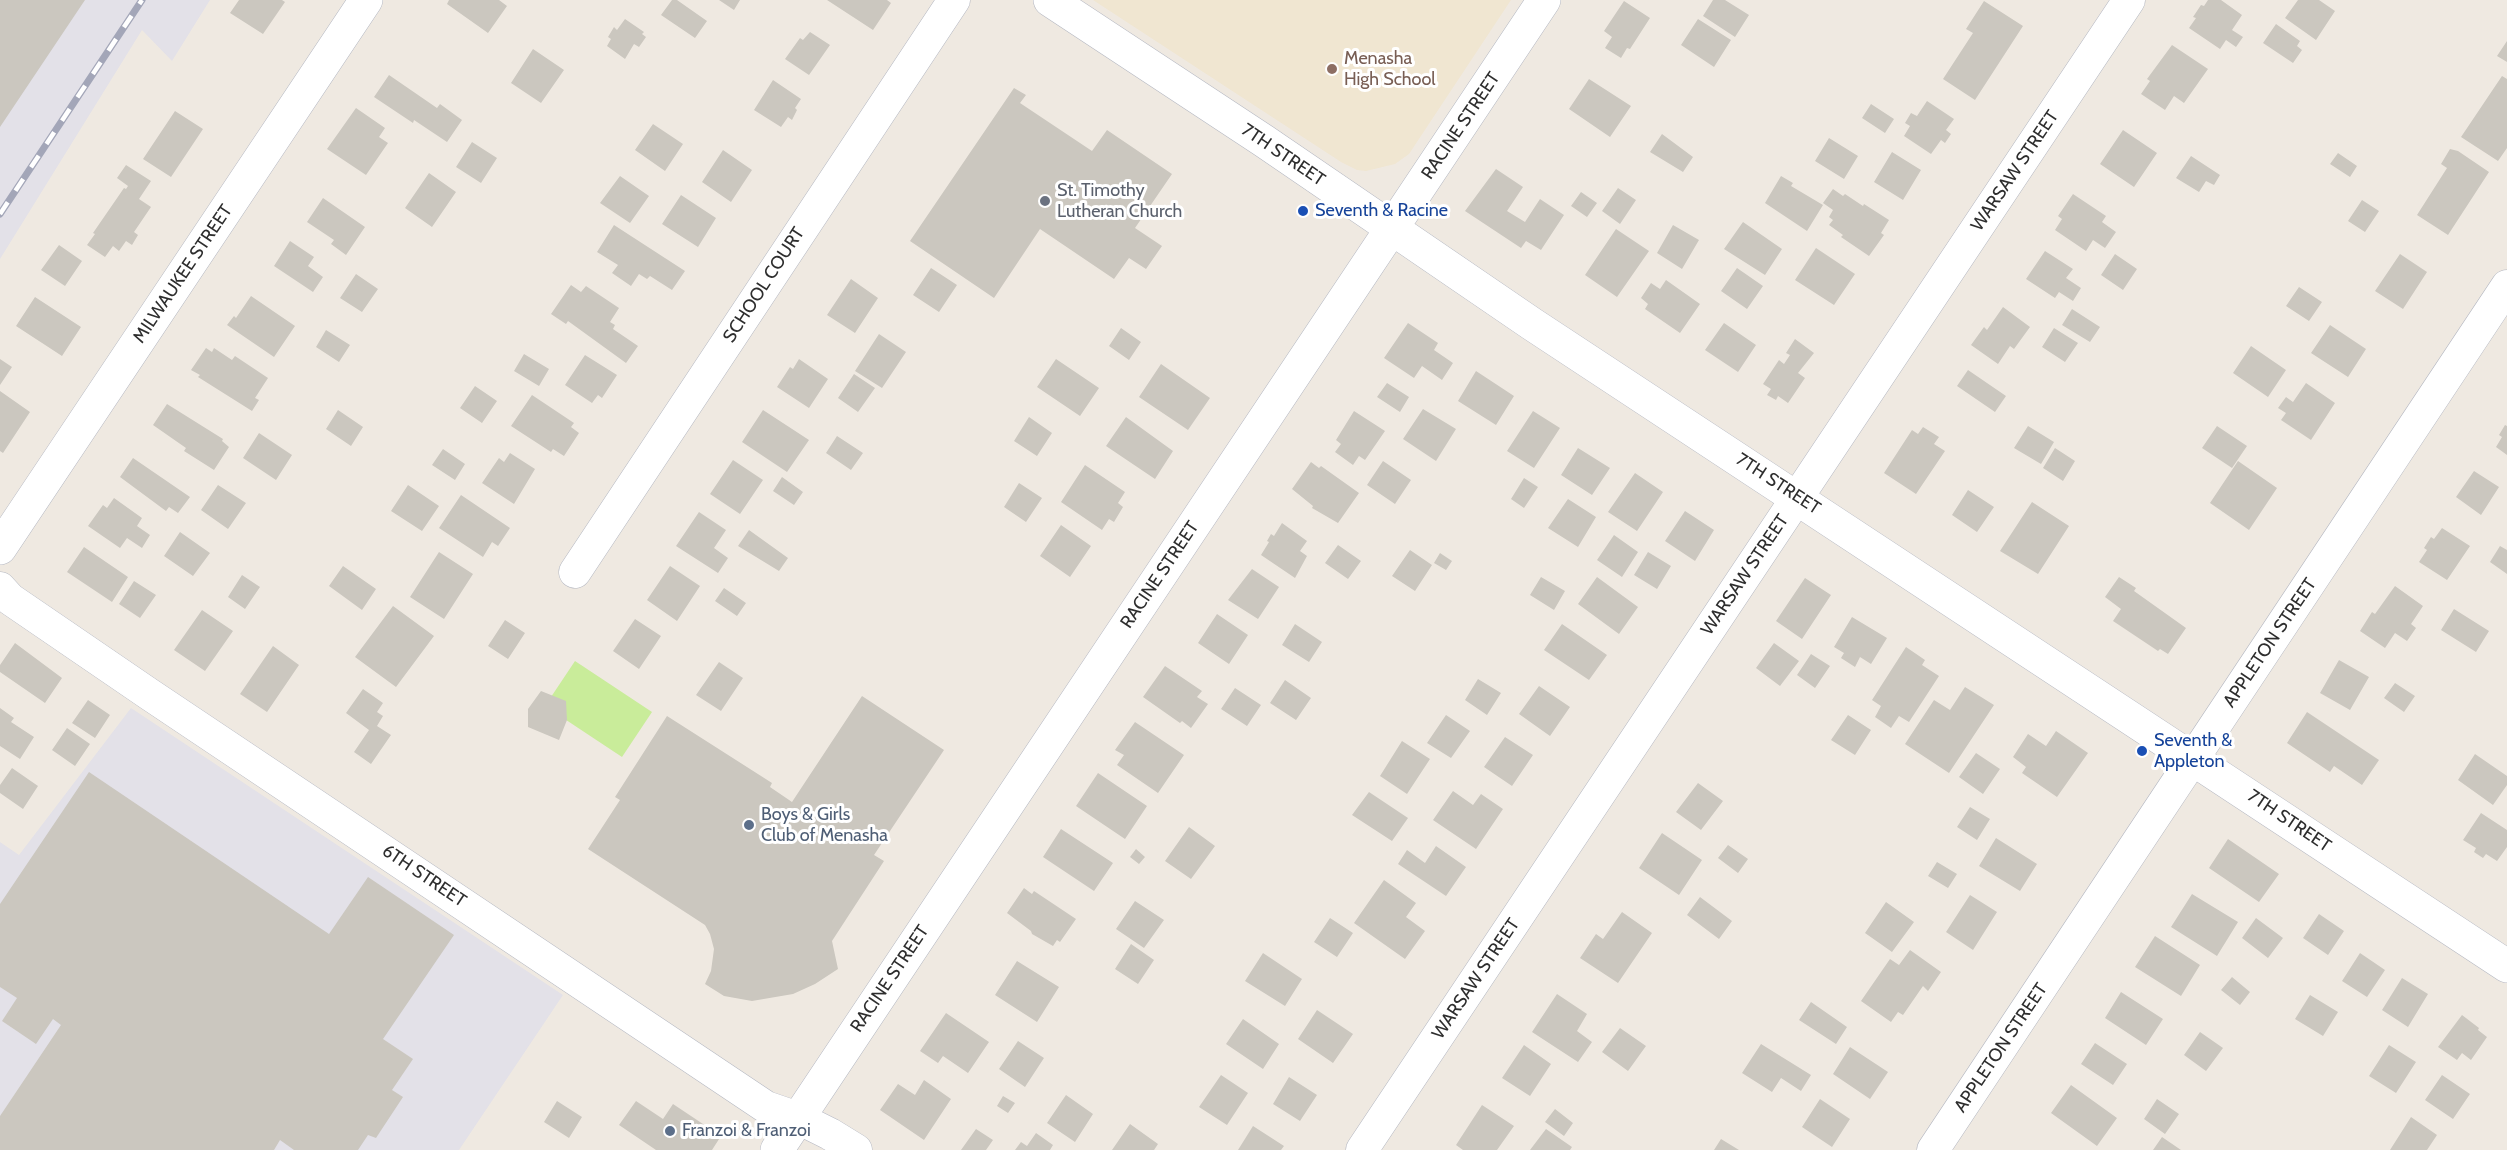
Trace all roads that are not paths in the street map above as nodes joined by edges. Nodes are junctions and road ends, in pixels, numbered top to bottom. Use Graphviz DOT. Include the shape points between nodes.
graph roads {
  1 [pos="366,0"];
  2 [pos="954,0"];
  3 [pos="1050,0"];
  4 [pos="1544,0"];
  5 [pos="2129,0"];
  6 [pos="1392,230"];
  7 [pos="2507,286"];
  8 [pos="1798,497"];
  9 [pos="0,548"];
  10 [pos="575,572"];
  11 [pos="0,588"];
  12 [pos="2194,758"];
  13 [pos="2507,966"];
  14 [pos="798,1118"];
  15 [pos="777,1150"];
  16 [pos="856,1150"];
  17 [pos="1362,1150"];
  18 [pos="1933,1150"];
  1 -- 9 [label="street, MILWAUKEE STREET"];
  2 -- 10 [label="street, SCHOOL COURT"];
  3 -- 6 [label="street, 7TH STREET"];
  4 -- 6 [label="street, RACINE STREET"];
  5 -- 8 [label="street, WARSAW STREET"];
  6 -- 8 [label="street, 7TH STREET"];
  6 -- 14 [label="street, RACINE STREET"];
  7 -- 12 [label="street, APPLETON STREET"];
  8 -- 12 [label="street, 7TH STREET"];
  8 -- 17 [label="street, WARSAW STREET"];
  11 -- 14 [label="street, 6TH STREET" via="10,599 149,694 766,1107"];
  12 -- 13 [label="street, 7TH STREET"];
  12 -- 18 [label="street, APPLETON STREET"];
  14 -- 15 [label="street, RACINE STREET"];
  14 -- 16 [label="street, 6TH STREET"];
}
